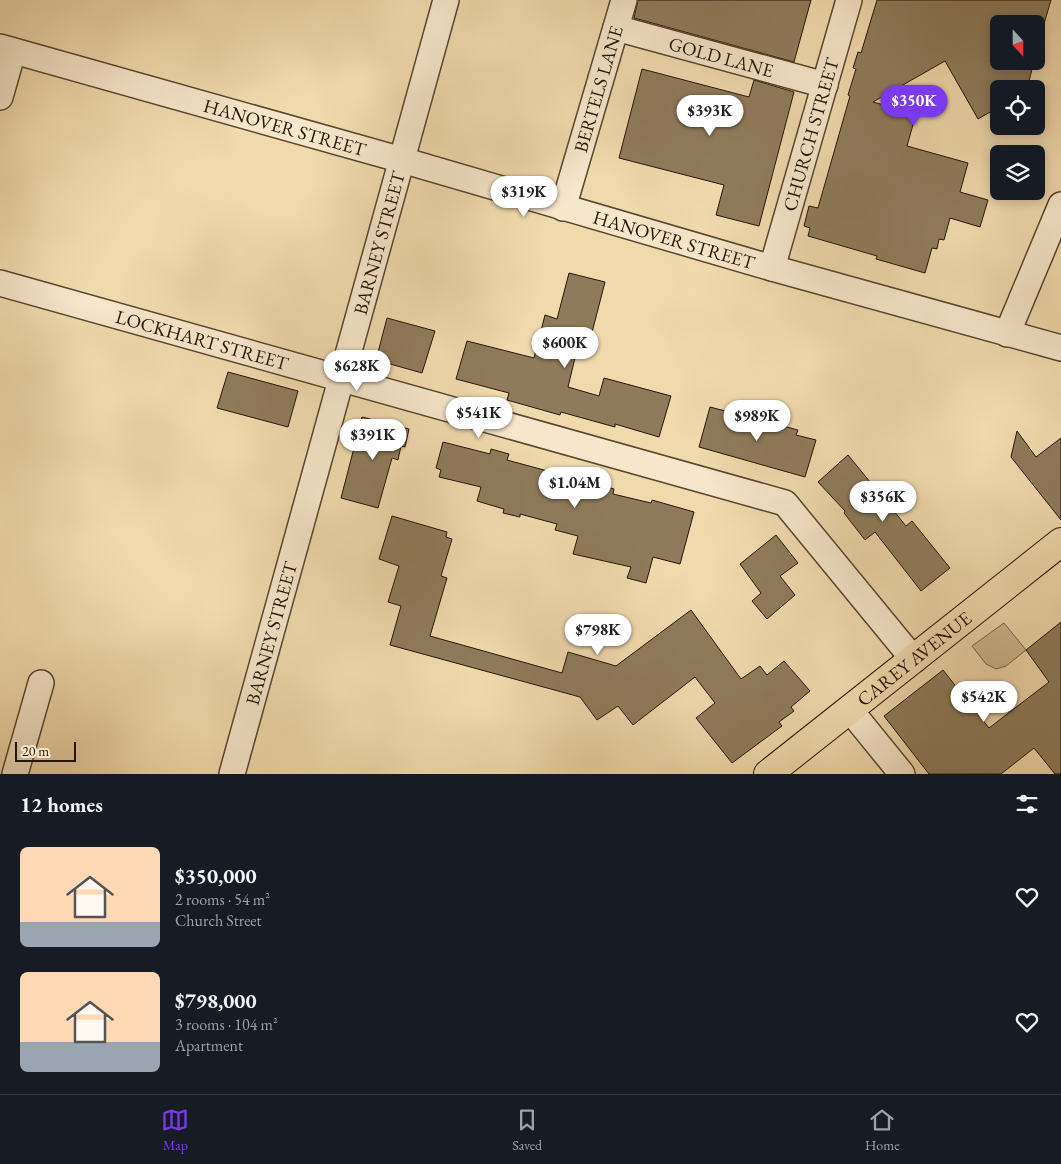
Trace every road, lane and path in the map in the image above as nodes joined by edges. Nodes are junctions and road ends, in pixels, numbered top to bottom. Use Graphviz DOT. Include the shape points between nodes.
graph roads {
  1 [pos="446,0"];
  2 [pos="624,0"];
  3 [pos="849,0"];
  4 [pos="616,28"];
  5 [pos="6,49"];
  6 [pos="825,85"];
  7 [pos="0,97"];
  8 [pos="402,160"];
  9 [pos="1061,205"];
  10 [pos="563,208"];
  11 [pos="772,268"];
  12 [pos="0,283"];
  13 [pos="1007,334"];
  14 [pos="1061,348"];
  15 [pos="340,380"];
  16 [pos="1061,542"];
  17 [pos="914,660"];
  18 [pos="41,683"];
  19 [pos="850,710"];
  20 [pos="15,774"];
  21 [pos="232,774"];
  22 [pos="768,774"];
  23 [pos="902,774"];
  1 -- 8 [label="street, BARNEY STREET"];
  2 -- 4 [label="street, BERTELS LANE"];
  3 -- 6 [label="street, CHURCH STREET"];
  4 -- 6 [label="street, GOLD LANE"];
  4 -- 10 [label="street, BERTELS LANE"];
  5 -- 7 [label="street"];
  5 -- 8 [label="street, HANOVER STREET"];
  6 -- 11 [label="street, CHURCH STREET"];
  8 -- 10 [label="street, HANOVER STREET"];
  8 -- 15 [label="street, BARNEY STREET"];
  9 -- 13 [label="street"];
  10 -- 11 [label="street, HANOVER STREET"];
  11 -- 13 [label="street, HANOVER STREET"];
  12 -- 15 [label="street, LOCKHART STREET"];
  13 -- 14 [label="street, HANOVER STREET"];
  15 -- 17 [label="street, LOCKHART STREET" via="785,503"];
  15 -- 21 [label="street, BARNEY STREET"];
  16 -- 17 [label="main road, CAREY AVENUE"];
  17 -- 19 [label="main road, CAREY AVENUE"];
  18 -- 20 [label="street"];
  19 -- 22 [label="main road, CAREY AVENUE"];
  19 -- 23 [label="street"];
}
